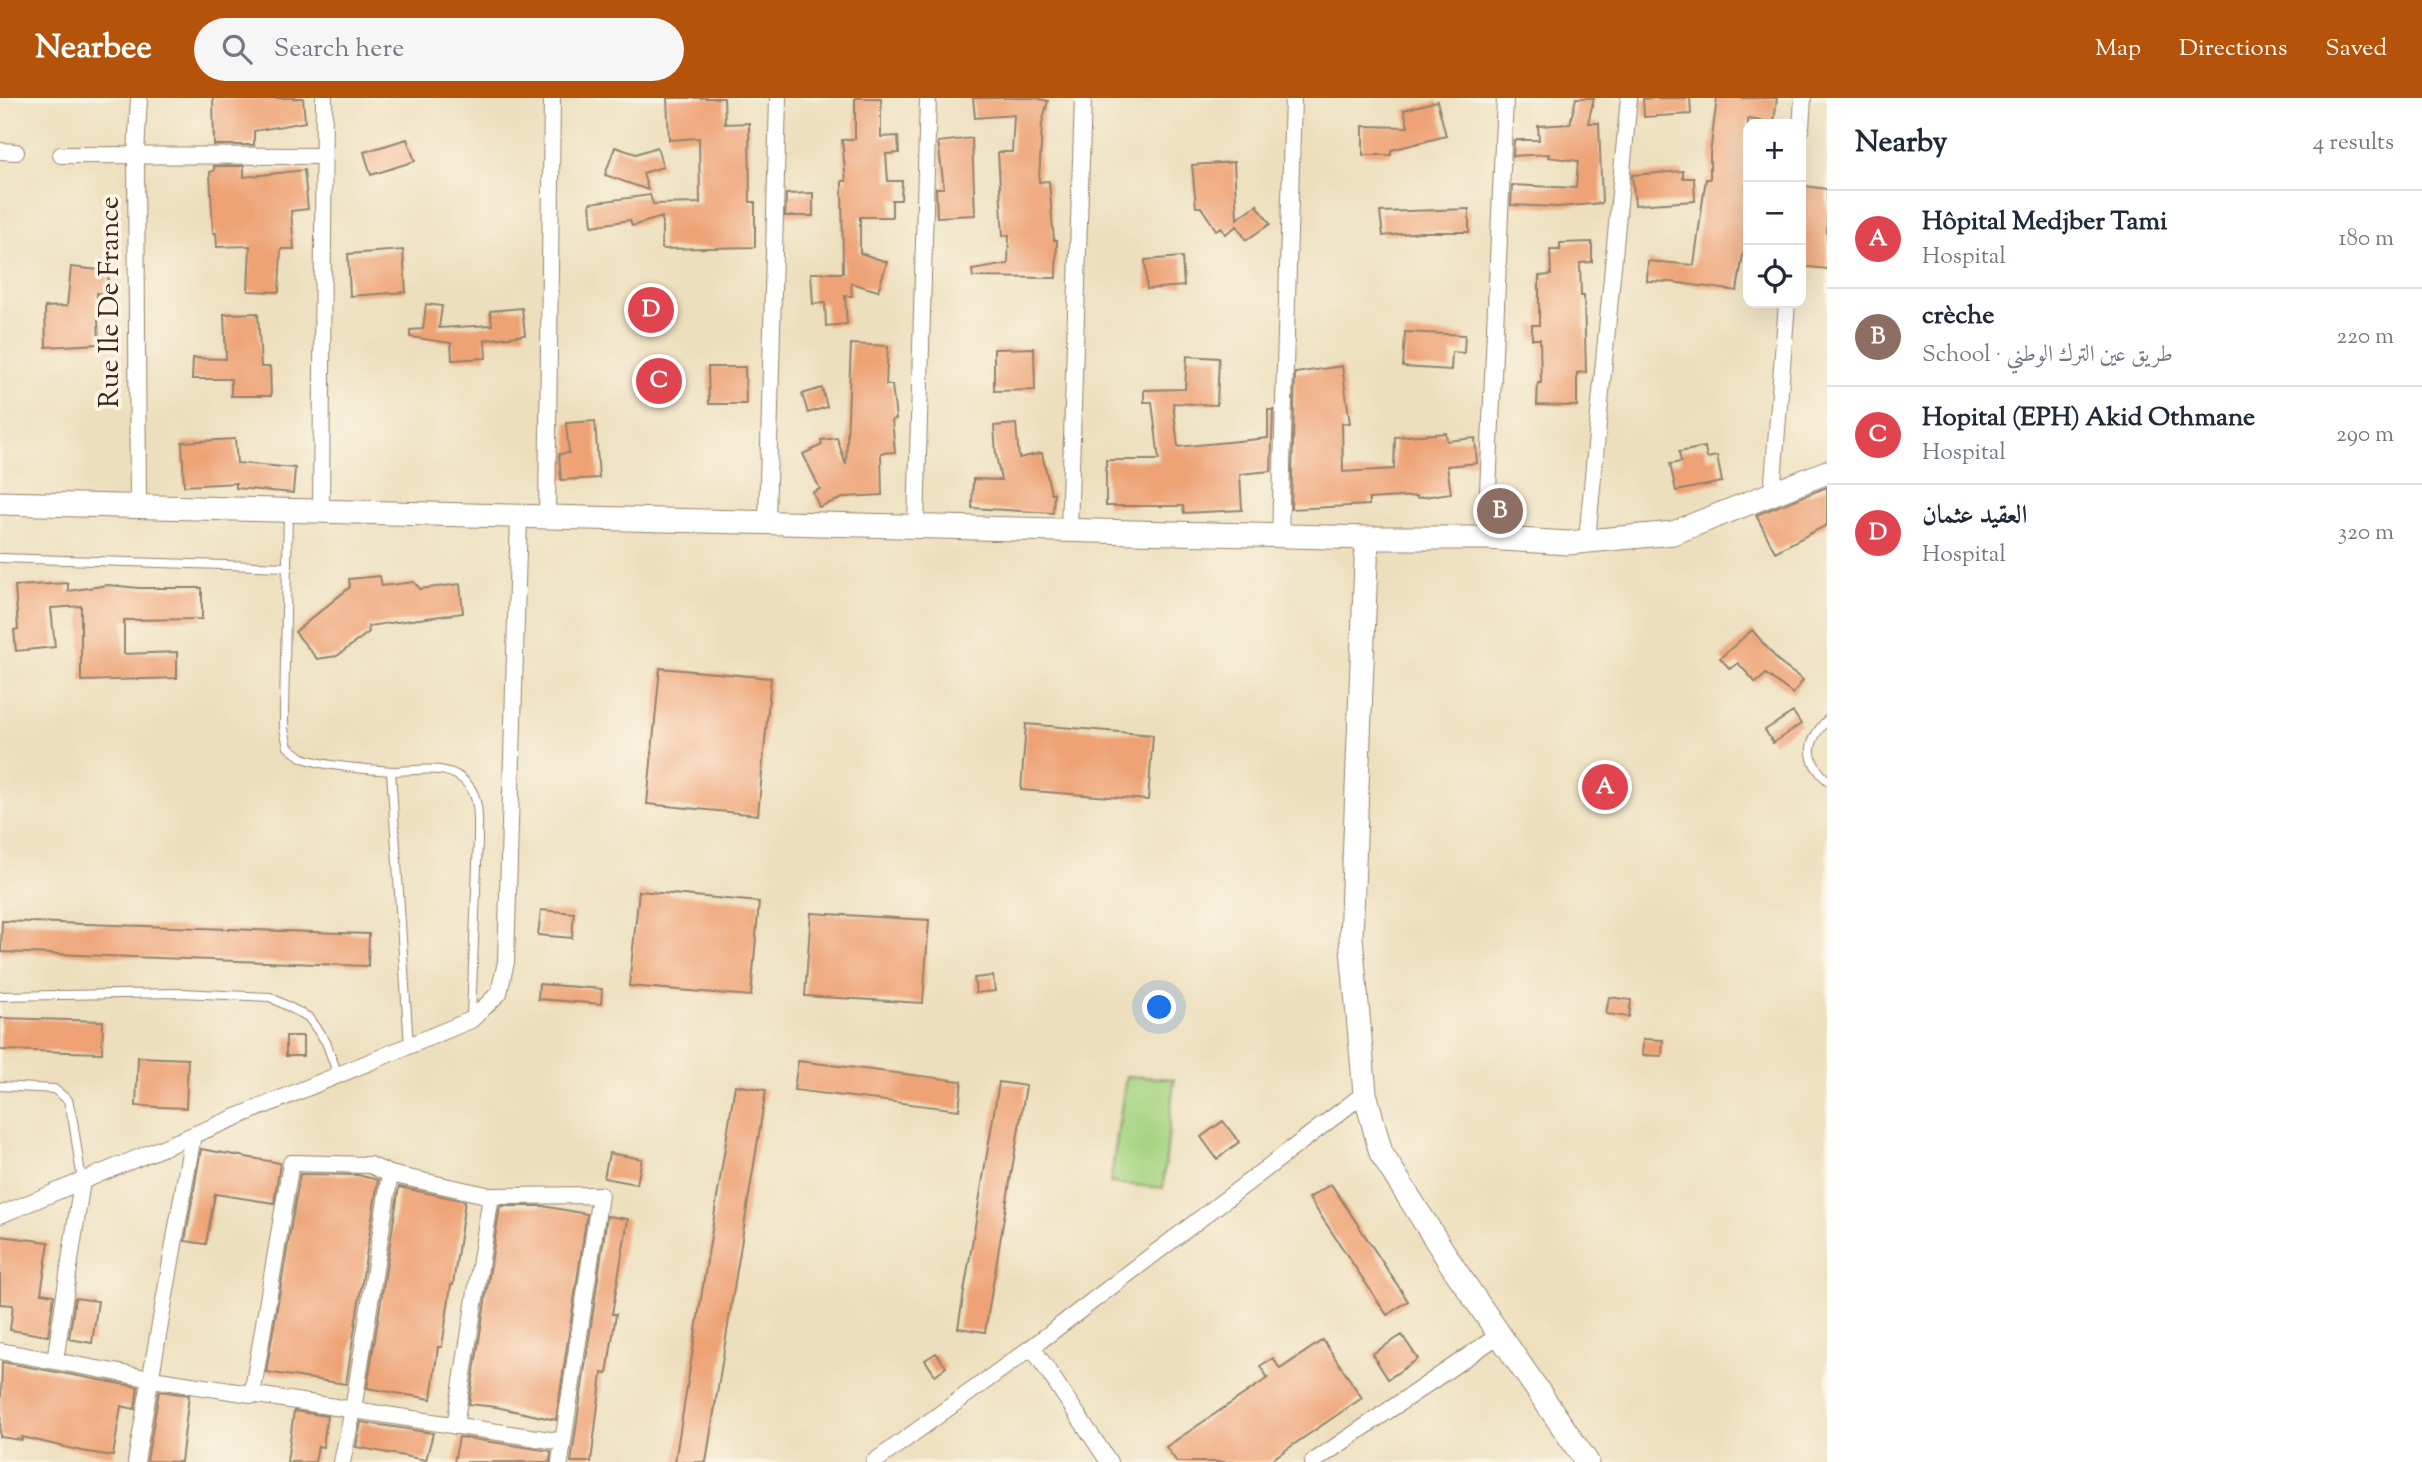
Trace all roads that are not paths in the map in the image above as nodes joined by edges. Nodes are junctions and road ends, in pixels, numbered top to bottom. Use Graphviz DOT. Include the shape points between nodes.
graph roads {
  1 [pos="139,98"];
  2 [pos="324,98"];
  3 [pos="552,98"];
  4 [pos="778,98"];
  5 [pos="928,98"];
  6 [pos="1083,98"];
  7 [pos="1293,98"];
  8 [pos="1505,98"];
  9 [pos="1629,98"];
  10 [pos="1803,98"];
  11 [pos="1802,119"];
  12 [pos="136,154"];
  13 [pos="61,155"];
  14 [pos="324,156"];
  15 [pos="1787,308"];
  16 [pos="1827,472"];
  17 [pos="1772,494"];
  18 [pos="0,503"];
  19 [pos="138,506"];
  20 [pos="288,510"];
  21 [pos="321,511"];
  22 [pos="519,516"];
  23 [pos="547,517"];
  24 [pos="767,522"];
  25 [pos="916,526"];
  26 [pos="1069,530"];
  27 [pos="1280,536"];
  28 [pos="1367,538"];
  29 [pos="1486,538"];
  30 [pos="1587,540"];
  31 [pos="0,558"];
  32 [pos="288,567"];
  33 [pos="1827,720"];
  34 [pos="391,771"];
  35 [pos="1827,780"];
  36 [pos="0,996"];
  37 [pos="471,1020"];
  38 [pos="409,1046"];
  39 [pos="338,1075"];
  40 [pos="0,1086"];
  41 [pos="1365,1093"];
  42 [pos="193,1135"];
  43 [pos="390,1174"];
  44 [pos="82,1181"];
  45 [pos="491,1196"];
  46 [pos="0,1215"];
  47 [pos="1499,1335"];
  48 [pos="1032,1347"];
  49 [pos="0,1351"];
  50 [pos="55,1361"];
  51 [pos="152,1379"];
  52 [pos="252,1395"];
  53 [pos="353,1410"];
  54 [pos="455,1426"];
  55 [pos="563,1442"];
  56 [pos="136,1462"];
  57 [pos="342,1462"];
  58 [pos="560,1462"];
  59 [pos="874,1462"];
  60 [pos="1109,1462"];
  61 [pos="1313,1462"];
  62 [pos="1587,1462"];
  1 -- 12 [label="street, Rue Ile De France"];
  2 -- 14 [label="street"];
  3 -- 23 [label="street"];
  4 -- 24 [label="street"];
  5 -- 25 [label="street"];
  6 -- 26 [label="street"];
  7 -- 27 [label="street"];
  8 -- 29 [label="street"];
  9 -- 30 [label="street"];
  10 -- 11 [label="street"];
  12 -- 13 [label="street"];
  12 -- 14 [label="street"];
  12 -- 19 [label="street, Rue Ile De France"];
  14 -- 21 [label="street"];
  15 -- 17 [label="street"];
  16 -- 17 [label="main road"];
  17 -- 30 [label="main road" via="1673,533"];
  18 -- 19 [label="main road"];
  19 -- 20 [label="main road"];
  20 -- 21 [label="main road"];
  20 -- 32 [label="lane"];
  21 -- 22 [label="main road"];
  22 -- 23 [label="main road"];
  22 -- 37 [label="street" via="506,962 499,993"];
  23 -- 24 [label="main road"];
  24 -- 25 [label="main road"];
  25 -- 26 [label="main road"];
  26 -- 27 [label="main road"];
  27 -- 28 [label="main road"];
  28 -- 29 [label="main road"];
  28 -- 41 [label="main road" via="1351,938"];
  29 -- 30 [label="main road"];
  31 -- 32 [label="lane"];
  32 -- 34 [label="lane" via="284,729 288,747 317,762"];
  33 -- 35 [label="lane" via="1816,732 1811,760"];
  34 -- 37 [label="lane" via="440,769 457,774 471,788 478,839"];
  34 -- 38 [label="lane"];
  36 -- 39 [label="lane" via="181,993 270,997 308,1017 326,1042"];
  37 -- 38 [label="street"];
  38 -- 39 [label="street"];
  39 -- 42 [label="street"];
  40 -- 44 [label="lane" via="54,1089 68,1100"];
  41 -- 47 [label="main road" via="1381,1153"];
  41 -- 48 [label="street"];
  42 -- 44 [label="street"];
  42 -- 51 [label="street"];
  43 -- 45 [label="street"];
  43 -- 52 [label="street" via="370,1165 291,1163"];
  43 -- 53 [label="street"];
  44 -- 46 [label="street"];
  44 -- 50 [label="street"];
  45 -- 54 [label="street"];
  45 -- 55 [label="street" via="600,1195"];
  47 -- 61 [label="street"];
  47 -- 62 [label="main road"];
  48 -- 59 [label="street"];
  48 -- 60 [label="street"];
  49 -- 50 [label="street"];
  50 -- 51 [label="street"];
  51 -- 52 [label="street"];
  51 -- 56 [label="street"];
  52 -- 53 [label="street"];
  53 -- 54 [label="street"];
  53 -- 57 [label="street"];
  54 -- 55 [label="street"];
  55 -- 58 [label="street"];
}
